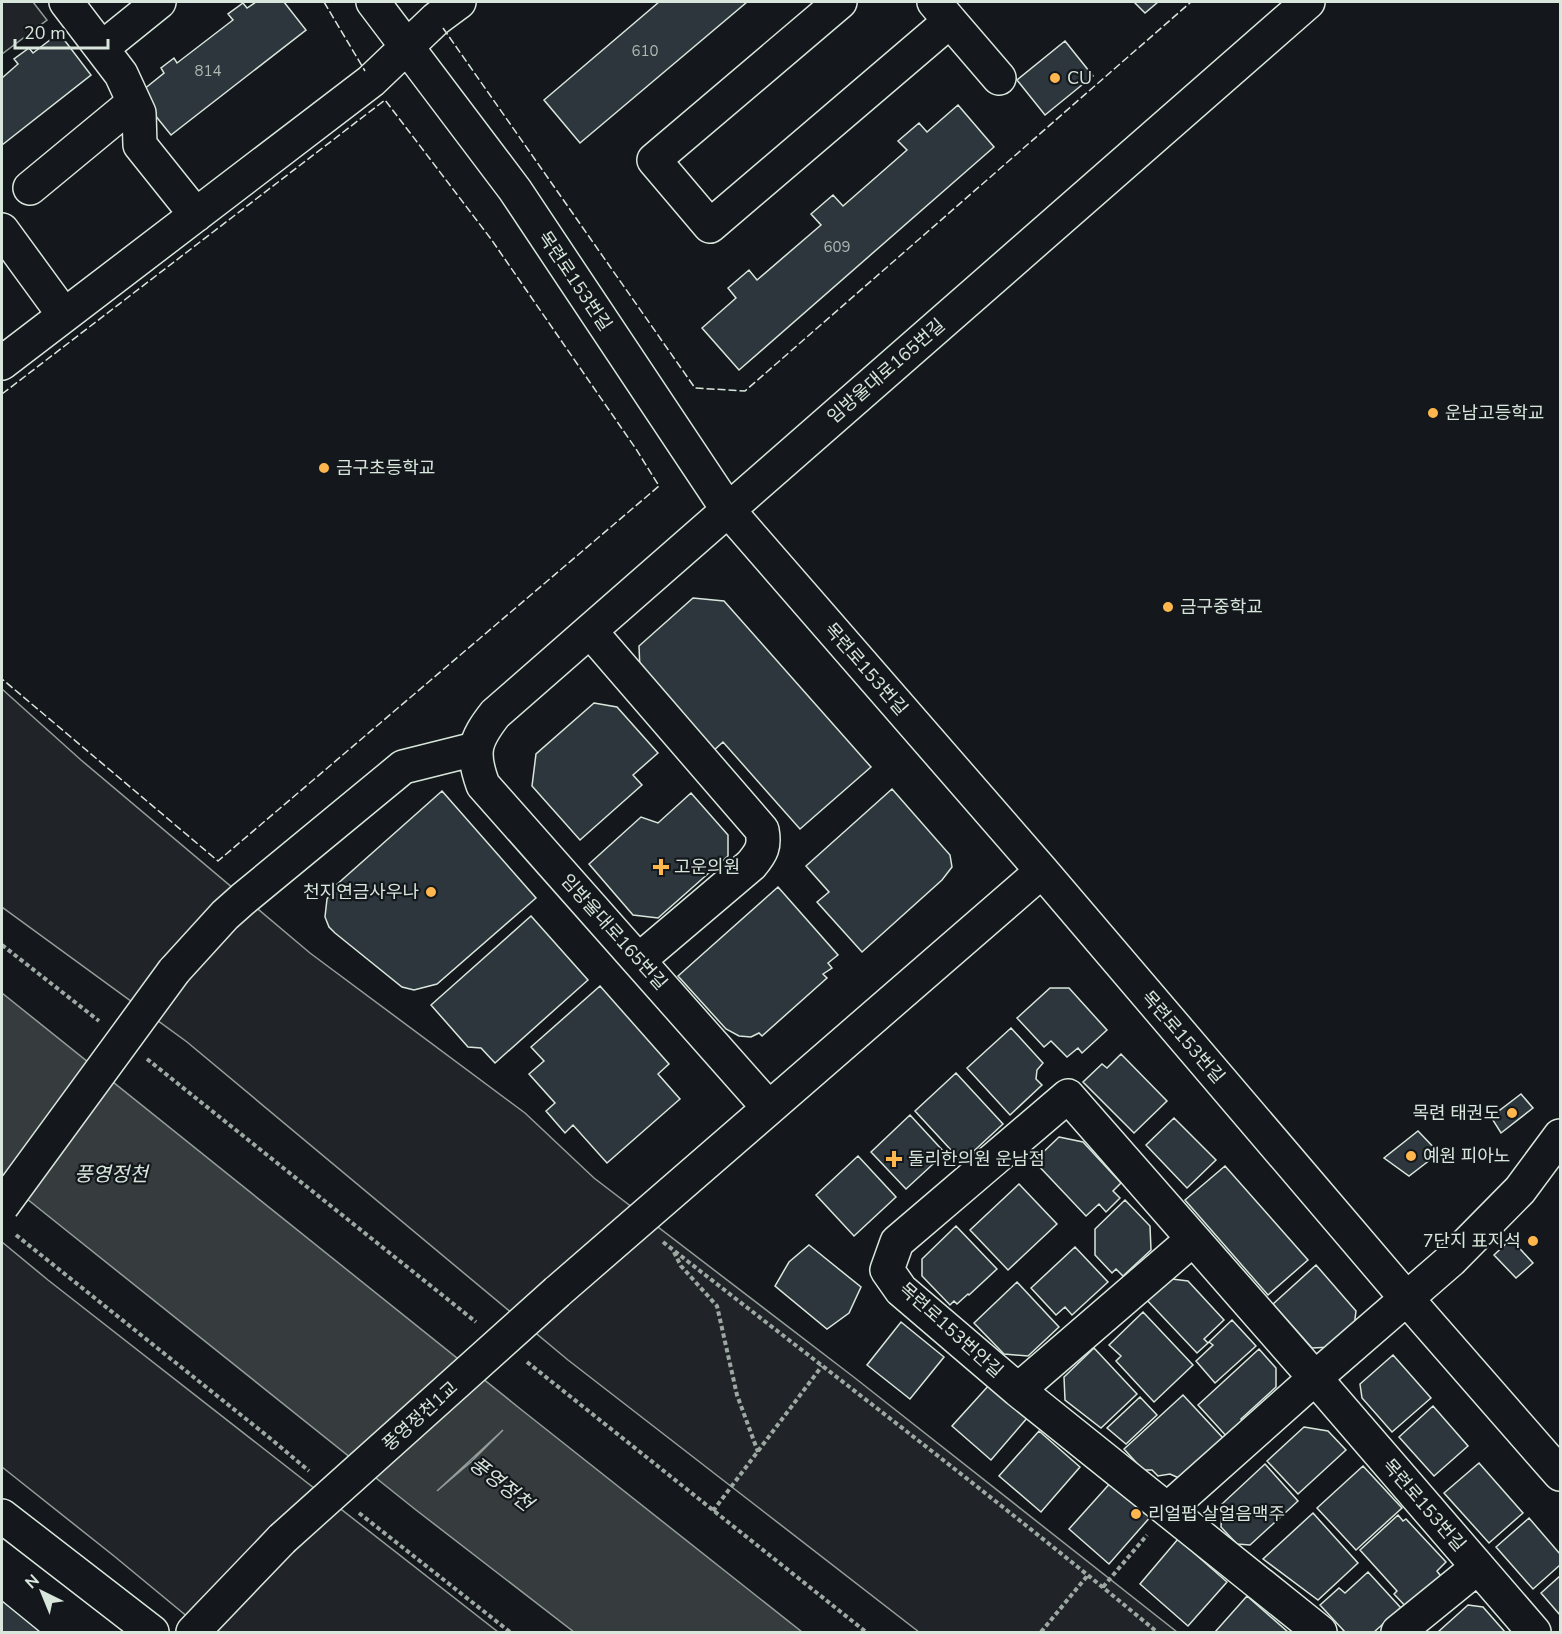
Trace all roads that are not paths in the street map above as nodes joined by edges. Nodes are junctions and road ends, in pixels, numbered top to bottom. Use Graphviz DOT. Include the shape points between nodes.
graph roads {
  1 [pos="66,2"];
  2 [pos="159,2"];
  3 [pos="373,2"];
  4 [pos="459,2"];
  5 [pos="840,2"];
  6 [pos="1308,2"];
  7 [pos="942,11"];
  8 [pos="407,45"];
  9 [pos="102,48"];
  10 [pos="999,78"];
  11 [pos="134,102"];
  12 [pos="30,188"];
  13 [pos="196,214"];
  14 [pos="2,230"];
  15 [pos="64,315"];
  16 [pos="2,363"];
  17 [pos="728,510"];
  18 [pos="590,631"];
  19 [pos="475,749"];
  20 [pos="1042,871"];
  21 [pos="639,960"];
  22 [pos="1068,1096"];
  23 [pos="770,1108"];
  24 [pos="1560,1136"];
  25 [pos="6,1218"];
  26 [pos="1192,1240"];
  27 [pos="1407,1299"];
  28 [pos="1315,1378"];
  29 [pos="1018,1390"];
  30 [pos="1560,1474"];
  31 [pos="1168,1509"];
  32 [pos="2,1516"];
  33 [pos="1478,1567"];
  34 [pos="152,1632"];
  35 [pos="193,1632"];
  36 [pos="1320,1632"];
  37 [pos="1398,1632"];
  38 [pos="1534,1632"];
  1 -- 9 [label="street"];
  2 -- 9 [label="street"];
  3 -- 8 [label="street, 목련로153번길"];
  4 -- 8 [label="street"];
  5 -- 7 [label="street" via="654,160 710,226"];
  6 -- 17 [label="street, 임방울대로165번길"];
  7 -- 10 [label="street"];
  8 -- 13 [label="street" via="371,81"];
  8 -- 17 [label="street, 목련로153번길" via="515,190"];
  9 -- 11 [label="street" via="121,74"];
  11 -- 12 [label="street"];
  11 -- 13 [label="street" via="139,113 140,145"];
  13 -- 15 [label="street"];
  14 -- 15 [label="street"];
  15 -- 16 [label="street"];
  17 -- 18 [label="street, 임방울대로165번길"];
  17 -- 20 [label="street, 목련로153번길"];
  18 -- 19 [label="street, 임방울대로165번길" via="495,714"];
  18 -- 21 [label="street" via="762,830 764,839 761,853 751,865"];
  19 -- 21 [label="street, 임방울대로165번길" via="476,767 483,784"];
  19 -- 25 [label="street, bridge" via="403,767 225,915 174,971"];
  20 -- 23 [label="street, 풍영정천1교"];
  20 -- 27 [label="street, 목련로153번길"];
  21 -- 23 [label="street, 임방울대로165번길"];
  22 -- 26 [label="street, 목련로153번길"];
  22 -- 29 [label="street, 목련로153번안길" via="897,1242 887,1270 901,1290"];
  23 -- 35 [label="street, 풍영정천1교, bridge" via="557,1292 282,1539"];
  24 -- 27 [label="street" via="1520,1190"];
  26 -- 28 [label="street, 목련로153번길"];
  26 -- 29 [label="street, 목련로153번안길"];
  27 -- 28 [label="street"];
  27 -- 30 [label="street, 목련로153번길"];
  28 -- 31 [label="street"];
  28 -- 33 [label="street, 목련로153번길"];
  29 -- 31 [label="street, 목련로153번안길"];
  31 -- 36 [label="street, 목련로153번안길"];
  32 -- 34 [label="street"];
  33 -- 37 [label="street"];
  33 -- 38 [label="street, 목련로153번길"];
}
